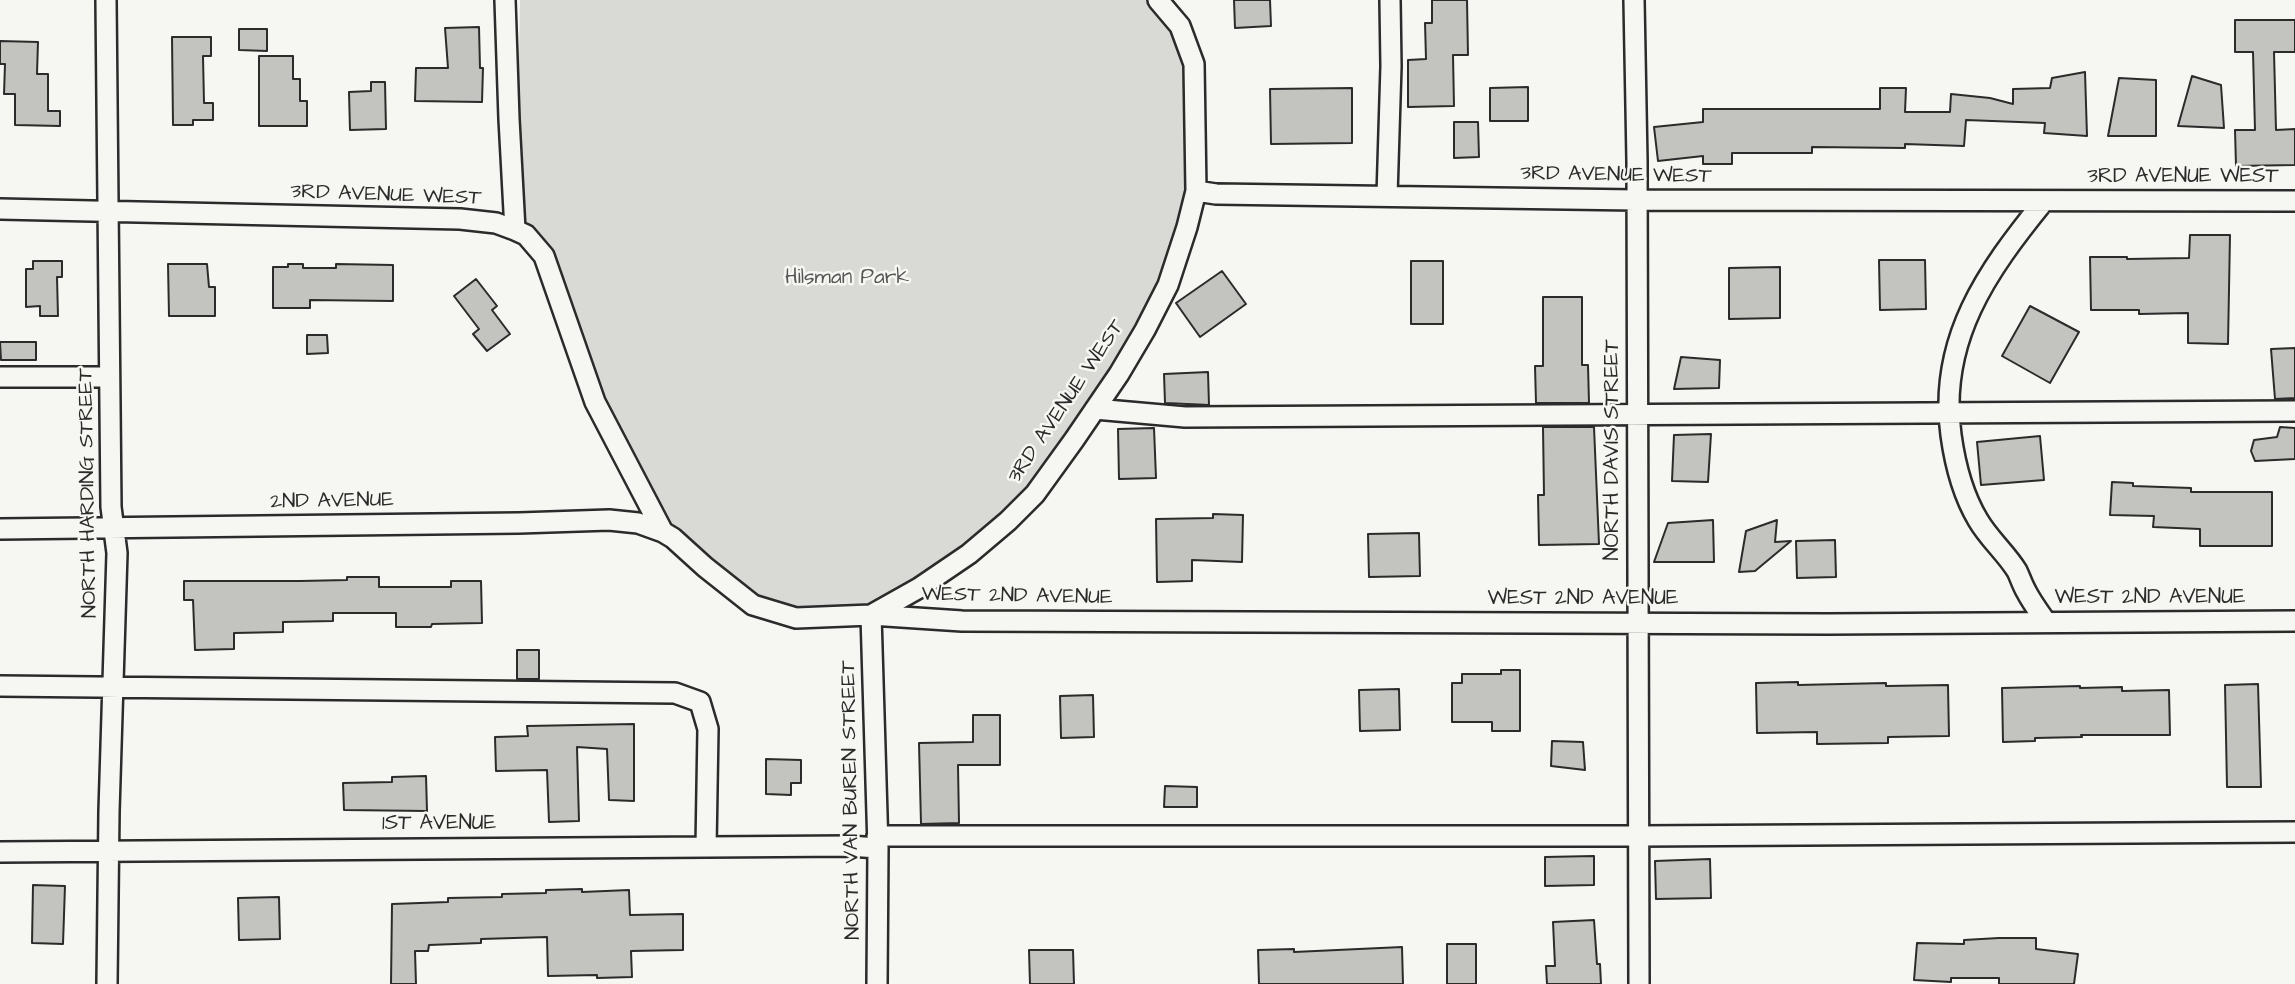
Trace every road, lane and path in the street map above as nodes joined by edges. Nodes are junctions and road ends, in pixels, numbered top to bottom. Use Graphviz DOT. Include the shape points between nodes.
graph roads {
  1 [pos="106,0"];
  2 [pos="505,0"];
  3 [pos="1158,0"];
  4 [pos="1390,0"];
  5 [pos="1634,0"];
  6 [pos="1196,191"];
  7 [pos="1387,196"];
  8 [pos="1636,200"];
  9 [pos="2044,201"];
  10 [pos="2295,201"];
  11 [pos="0,209"];
  12 [pos="107,210"];
  13 [pos="516,230"];
  14 [pos="0,377"];
  15 [pos="109,377"];
  16 [pos="1095,409"];
  17 [pos="2295,411"];
  18 [pos="1637,413"];
  19 [pos="1948,413"];
  20 [pos="112,527"];
  21 [pos="0,529"];
  22 [pos="663,532"];
  23 [pos="871,615"];
  24 [pos="2295,621"];
  25 [pos="2046,622"];
  26 [pos="1638,623"];
  27 [pos="0,686"];
  28 [pos="113,687"];
  29 [pos="2295,832"];
  30 [pos="1640,836"];
  31 [pos="877,842"];
  32 [pos="706,847"];
  33 [pos="109,850"];
  34 [pos="0,852"];
  35 [pos="107,984"];
  36 [pos="877,984"];
  37 [pos="1640,984"];
  1 -- 12 [label="street, NORTH HARDING STREET"];
  2 -- 13 [label="street"];
  3 -- 6 [label="street" via="1180,26 1194,64"];
  4 -- 7 [label="street"];
  5 -- 8 [label="street, NORTH DAVIS STREET"];
  6 -- 7 [label="street, 3RD AVENUE WEST"];
  6 -- 16 [label="street, 3RD AVENUE WEST" via="1168,285"];
  7 -- 8 [label="street, 3RD AVENUE WEST"];
  8 -- 9 [label="street, 3RD AVENUE WEST"];
  8 -- 18 [label="street, NORTH DAVIS STREET"];
  9 -- 10 [label="street, 3RD AVENUE WEST"];
  9 -- 19 [label="street" via="2013,239 1964,321 1948,381"];
  11 -- 12 [label="street, 3RD AVENUE WEST"];
  12 -- 13 [label="street, 3RD AVENUE WEST" via="460,219"];
  12 -- 15 [label="street, NORTH HARDING STREET"];
  13 -- 22 [label="street, 3RD AVENUE WEST" via="526,234 544,256 595,402"];
  14 -- 15 [label="street"];
  15 -- 20 [label="street, NORTH HARDING STREET"];
  16 -- 18 [label="street" via="1185,417"];
  16 -- 23 [label="street, 3RD AVENUE WEST" via="1035,494 1008,521 969,554"];
  17 -- 19 [label="street"];
  18 -- 19 [label="street"];
  18 -- 26 [label="street, NORTH DAVIS STREET"];
  19 -- 25 [label="street" via="1953,451 1973,510"];
  20 -- 21 [label="street, 2ND AVENUE"];
  20 -- 22 [label="street, 2ND AVENUE" via="609,520"];
  20 -- 28 [label="street, NORTH HARDING STREET" via="117,553"];
  22 -- 23 [label="street, 3RD AVENUE WEST" via="753,605 796,618"];
  23 -- 26 [label="street, WEST 2ND AVENUE" via="962,621"];
  23 -- 31 [label="street, NORTH VAN BUREN STREET"];
  24 -- 25 [label="street, WEST 2ND AVENUE"];
  25 -- 26 [label="street, WEST 2ND AVENUE"];
  26 -- 30 [label="street, NORTH DAVIS STREET"];
  27 -- 28 [label="street"];
  28 -- 32 [label="street" via="675,693 700,702 708,729"];
  28 -- 33 [label="street, NORTH HARDING STREET"];
  29 -- 30 [label="street, 1ST AVENUE"];
  30 -- 31 [label="street, 1ST AVENUE"];
  30 -- 37 [label="street, NORTH DAVIS STREET"];
  31 -- 32 [label="street, 1ST AVENUE"];
  31 -- 36 [label="street, NORTH VAN BUREN STREET"];
  32 -- 33 [label="street, 1ST AVENUE"];
  33 -- 34 [label="street, 1ST AVENUE"];
  33 -- 35 [label="street, NORTH HARDING STREET"];
}
